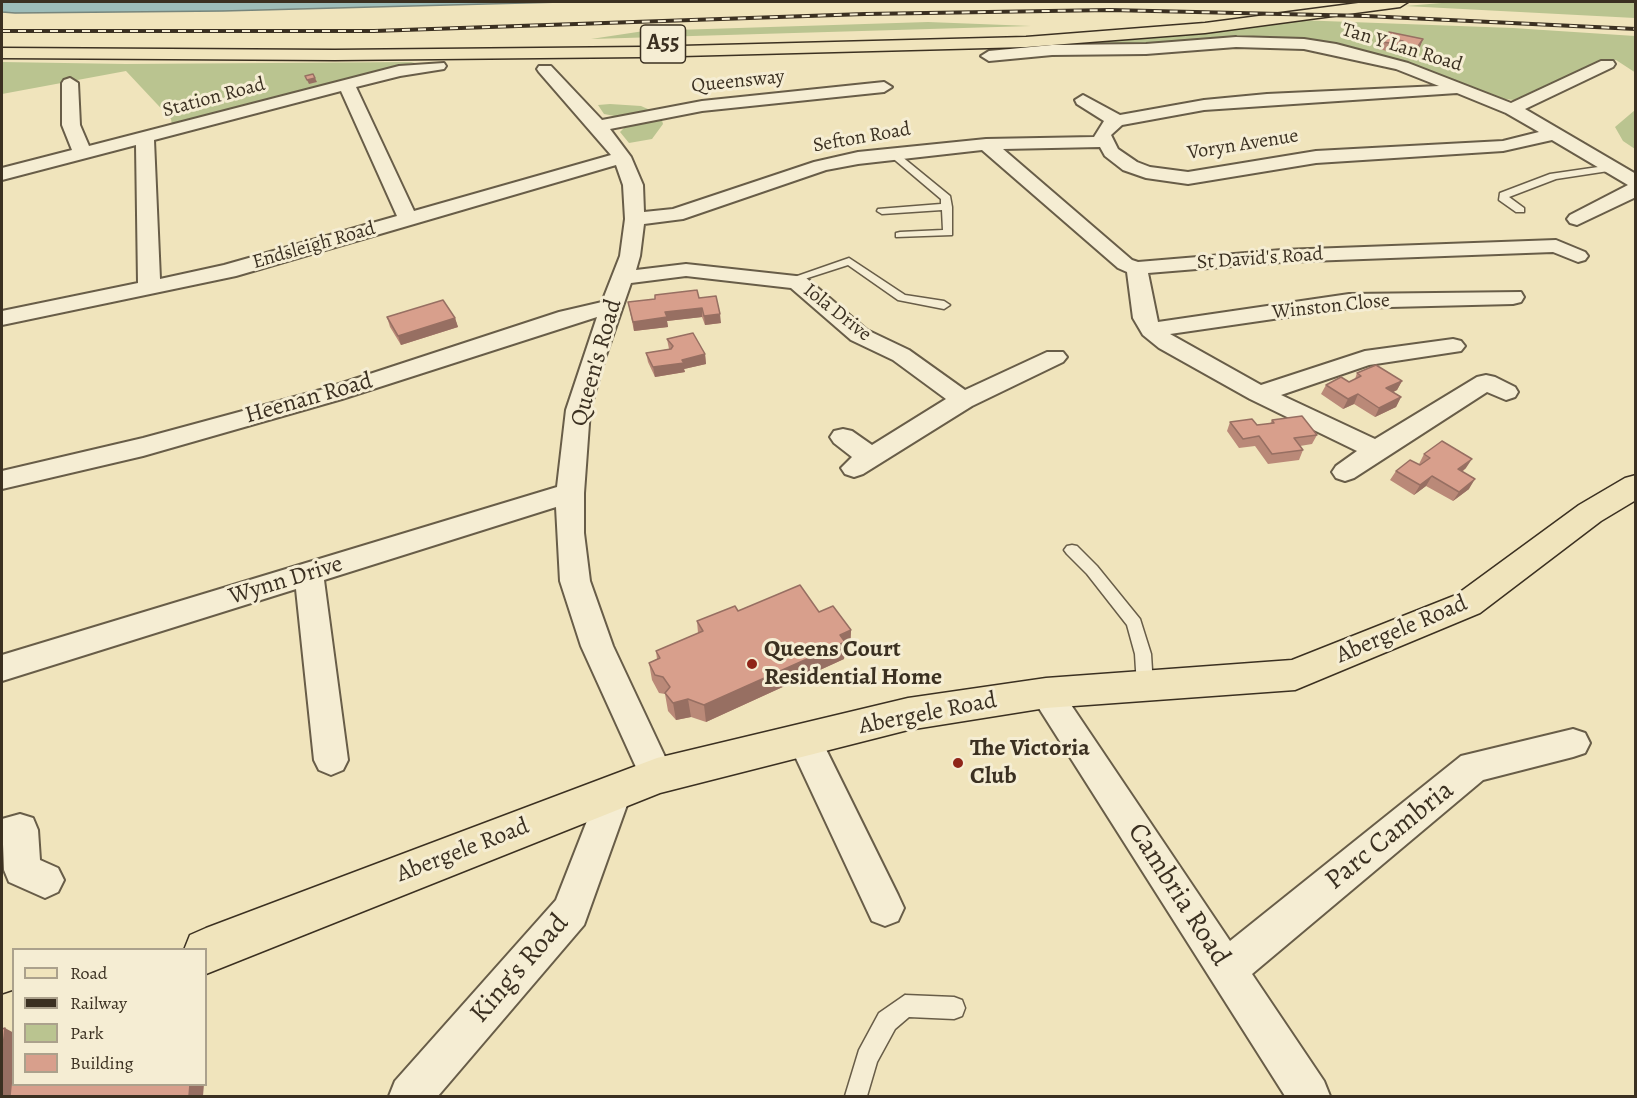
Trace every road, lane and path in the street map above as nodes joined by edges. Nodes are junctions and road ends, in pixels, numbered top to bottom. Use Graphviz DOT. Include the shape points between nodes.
graph roads {
  1 [pos="1322,2"];
  2 [pos="1400,2"];
  3 [pos="2,45"];
  4 [pos="2,53"];
  5 [pos="989,56"];
  6 [pos="1607,63"];
  7 [pos="438,66"];
  8 [pos="552,71"];
  9 [pos="70,83"];
  10 [pos="346,84"];
  11 [pos="884,87"];
  12 [pos="1460,88"];
  13 [pos="1083,100"];
  14 [pos="1512,109"];
  15 [pos="1118,121"];
  16 [pos="598,126"];
  17 [pos="1555,134"];
  18 [pos="145,139"];
  19 [pos="1104,142"];
  20 [pos="1029,143"];
  21 [pos="986,144"];
  22 [pos="892,153"];
  23 [pos="83,154"];
  24 [pos="622,157"];
  25 [pos="1008,163"];
  26 [pos="1612,168"];
  27 [pos="2,174"];
  28 [pos="1635,182"];
  29 [pos="1635,189"];
  30 [pos="947,207"];
  31 [pos="1520,210"];
  32 [pos="882,211"];
  33 [pos="408,219"];
  34 [pos="635,219"];
  35 [pos="1577,219"];
  36 [pos="900,235"];
  37 [pos="1578,256"];
  38 [pos="1137,268"];
  39 [pos="623,278"];
  40 [pos="789,281"];
  41 [pos="149,287"];
  42 [pos="1513,297"];
  43 [pos="944,305"];
  44 [pos="613,306"];
  45 [pos="2,318"];
  46 [pos="1151,330"];
  47 [pos="1453,346"];
  48 [pos="1055,356"];
  49 [pos="1506,392"];
  50 [pos="1259,394"];
  51 [pos="963,400"];
  52 [pos="843,438"];
  53 [pos="1376,450"];
  54 [pos="1345,472"];
  55 [pos="2,480"];
  56 [pos="1635,486"];
  57 [pos="570,493"];
  58 [pos="1072,550"];
  59 [pos="309,575"];
  60 [pos="2,668"];
  61 [pos="1145,686"];
  62 [pos="1046,693"];
  63 [pos="804,740"];
  64 [pos="1573,743"];
  65 [pos="331,760"];
  66 [pos="657,776"];
  67 [pos="615,791"];
  68 [pos="2,835"];
  69 [pos="45,880"];
  70 [pos="885,908"];
  71 [pos="207,951"];
  72 [pos="1227,969"];
  73 [pos="954,1008"];
  74 [pos="410,1096"];
  75 [pos="856,1096"];
  76 [pos="1310,1096"];
  1 -- 3 [label="main road, A55" via="1128,27 987,35 435,47"];
  2 -- 4 [label="main road, A55" via="1205,28 1014,42 644,52"];
  5 -- 12 [label="street, Tan Y Lan Road" via="1236,42 1292,43 1370,56"];
  6 -- 14 [label="street"];
  7 -- 10 [label="street, Station Road" via="422,66"];
  8 -- 16 [label="street, Queen's Road"];
  9 -- 23 [label="street" via="71,125"];
  10 -- 18 [label="street, Station Road"];
  10 -- 33 [label="street"];
  11 -- 16 [label="street, Queensway" via="702,106"];
  12 -- 14 [label="street, Tan Y Lan Road"];
  12 -- 15 [label="street, Voryn Avenue" via="1215,104"];
  13 -- 15 [label="street"];
  14 -- 17 [label="street, Tan Y Lan Road"];
  15 -- 19 [label="street" via="1105,129"];
  16 -- 24 [label="street, Queen's Road"];
  17 -- 19 [label="street, Voryn Avenue" via="1503,146 1316,157 1188,178 1130,166"];
  17 -- 26 [label="street, Tan Y Lan Road"];
  18 -- 23 [label="street, Station Road"];
  18 -- 41 [label="street"];
  19 -- 20 [label="street, Sefton Road"];
  20 -- 21 [label="street, Sefton Road"];
  20 -- 25 [label="street" via="1026,159"];
  21 -- 22 [label="street, Sefton Road"];
  21 -- 25 [label="street"];
  22 -- 30 [label="lane" via="944,194"];
  22 -- 34 [label="street, Sefton Road" via="821,166 676,215"];
  23 -- 27 [label="street, Station Road"];
  24 -- 33 [label="street, Endsleigh Road"];
  24 -- 34 [label="street, Queen's Road" via="633,185"];
  25 -- 38 [label="street" via="1125,264"];
  26 -- 28 [label="street, Tan Y Lan Road"];
  26 -- 31 [label="lane" via="1554,176 1504,195 1504,200"];
  29 -- 35 [label="street"];
  30 -- 32 [label="lane"];
  30 -- 36 [label="lane" via="948,233"];
  33 -- 41 [label="street, Endsleigh Road" via="228,271"];
  34 -- 39 [label="street, Queen's Road"];
  37 -- 38 [label="street, St David's Road" via="1556,246 1282,256"];
  38 -- 46 [label="street" via="1144,318"];
  39 -- 40 [label="street, Iola Drive" via="686,270"];
  39 -- 44 [label="street, Queen's Road"];
  40 -- 43 [label="lane" via="849,261 902,298"];
  40 -- 51 [label="street, Iola Drive" via="797,282 859,335 901,355"];
  41 -- 45 [label="street, Endsleigh Road"];
  42 -- 46 [label="street, Winston Close" via="1348,301"];
  44 -- 55 [label="street, Heenan Road" via="567,317 333,394 143,447"];
  44 -- 57 [label="street, Queen's Road" via="578,410"];
  46 -- 50 [label="street" via="1167,343"];
  47 -- 50 [label="street" via="1365,358"];
  48 -- 51 [label="street"];
  49 -- 53 [label="street" via="1486,382"];
  50 -- 53 [label="street"];
  51 -- 52 [label="street" via="862,462"];
  53 -- 54 [label="street"];
  56 -- 61 [label="main road, Abergele Road" via="1590,513 1468,604 1306,671"];
  57 -- 59 [label="street, Wynn Drive"];
  57 -- 66 [label="street, Queen's Road" via="575,581 597,646"];
  58 -- 61 [label="lane" via="1134,623 1143,654"];
  59 -- 60 [label="street, Wynn Drive"];
  59 -- 65 [label="street"];
  61 -- 62 [label="main road, Abergele Road"];
  62 -- 63 [label="main road, Abergele Road" via="908,714"];
  62 -- 72 [label="street, Cambria Road"];
  63 -- 66 [label="main road, Abergele Road"];
  63 -- 70 [label="street"];
  64 -- 72 [label="street, Parc Cambria" via="1473,767"];
  66 -- 67 [label="main road, Abergele Road"];
  67 -- 71 [label="main road, Abergele Road"];
  67 -- 74 [label="street, King's Road" via="571,912"];
  68 -- 69 [label="street" via="20,830 22,870"];
  72 -- 76 [label="street, Cambria Road"];
  73 -- 75 [label="lane" via="905,1006 887,1022 867,1058"];
}
